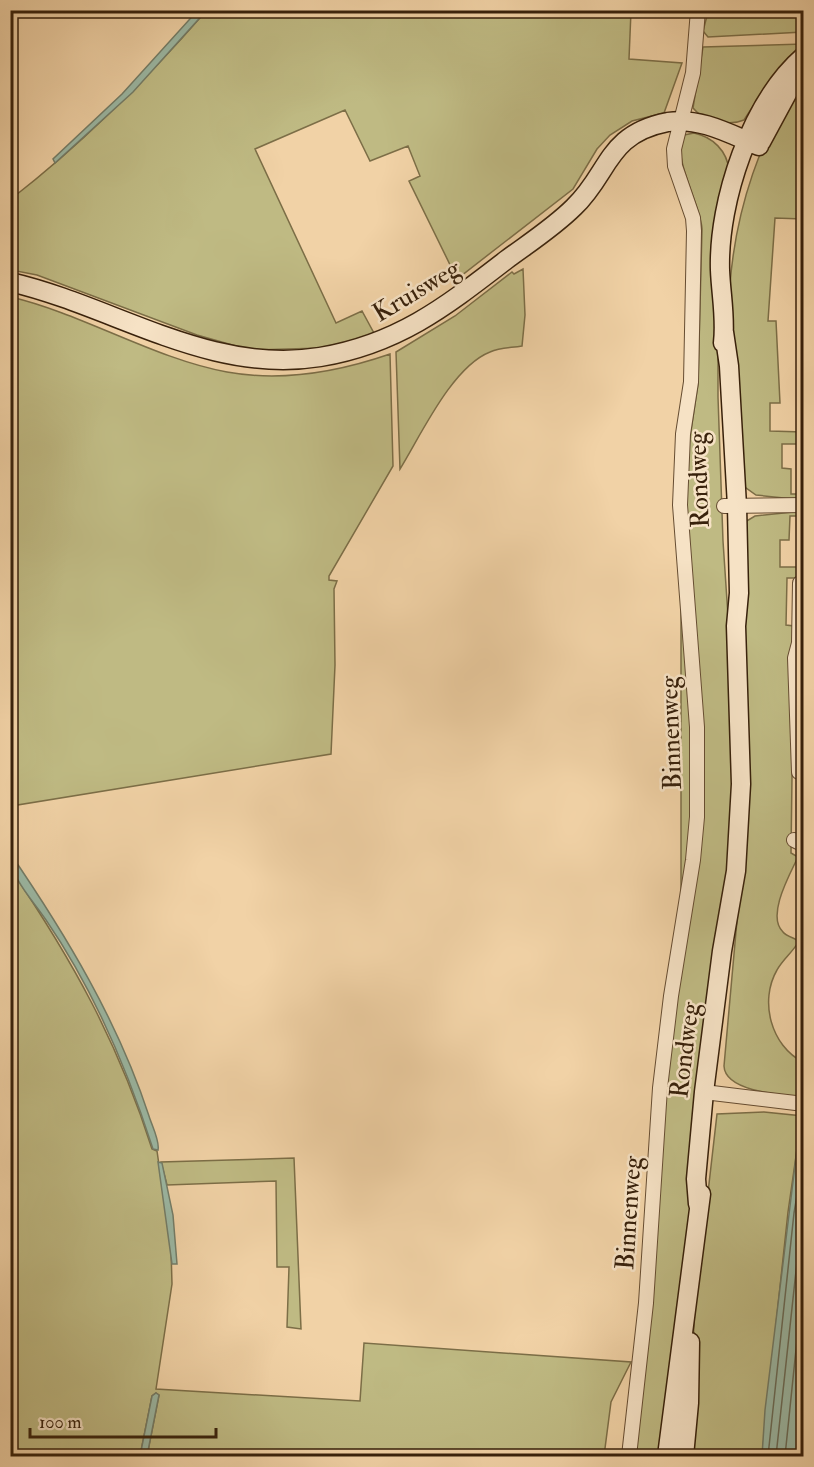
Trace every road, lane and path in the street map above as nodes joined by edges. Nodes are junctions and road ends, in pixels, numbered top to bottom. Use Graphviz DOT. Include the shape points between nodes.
graph roads {
  1 [pos="698,10"];
  2 [pos="804,56"];
  3 [pos="804,63"];
  4 [pos="673,122"];
  5 [pos="753,144"];
  6 [pos="10,282"];
  7 [pos="804,505"];
  8 [pos="730,506"];
  9 [pos="804,583"];
  10 [pos="802,643"];
  11 [pos="800,710"];
  12 [pos="801,773"];
  13 [pos="710,1092"];
  14 [pos="804,1104"];
  15 [pos="688,1303"];
  16 [pos="629,1456"];
  17 [pos="667,1456"];
  18 [pos="684,1456"];
  1 -- 4 [label="street, Binnenweg" via="693,73"];
  2 -- 5 [label="main road, Rondweg" via="778,84"];
  3 -- 5 [label="main road, Rondweg"];
  4 -- 5 [label="main road" via="698,122"];
  4 -- 6 [label="main road, Kruisweg" via="624,141 574,208 445,308 399,334 356,350 297,360 234,356 192,346"];
  4 -- 16 [label="street, Binnenweg" via="675,166 694,231 691,382 683,434 680,506 697,727 697,817 660,1088 646,1303"];
  5 -- 8 [label="main road, Rondweg" via="724,300 729,366"];
  7 -- 8 [label="street"];
  8 -- 13 [label="main road, Rondweg" via="739,593 736,626 741,783 730,951"];
  9 -- 10 [label="street" via="800,583"];
  10 -- 11 [label="street" via="795,658"];
  11 -- 12 [label="street"];
  13 -- 14 [label="street"];
  13 -- 15 [label="main road, Rondweg" via="705,1179 698,1204"];
  15 -- 17 [label="main road, Rondweg"];
  15 -- 18 [label="main road, Rondweg" via="689,1403"];
}
